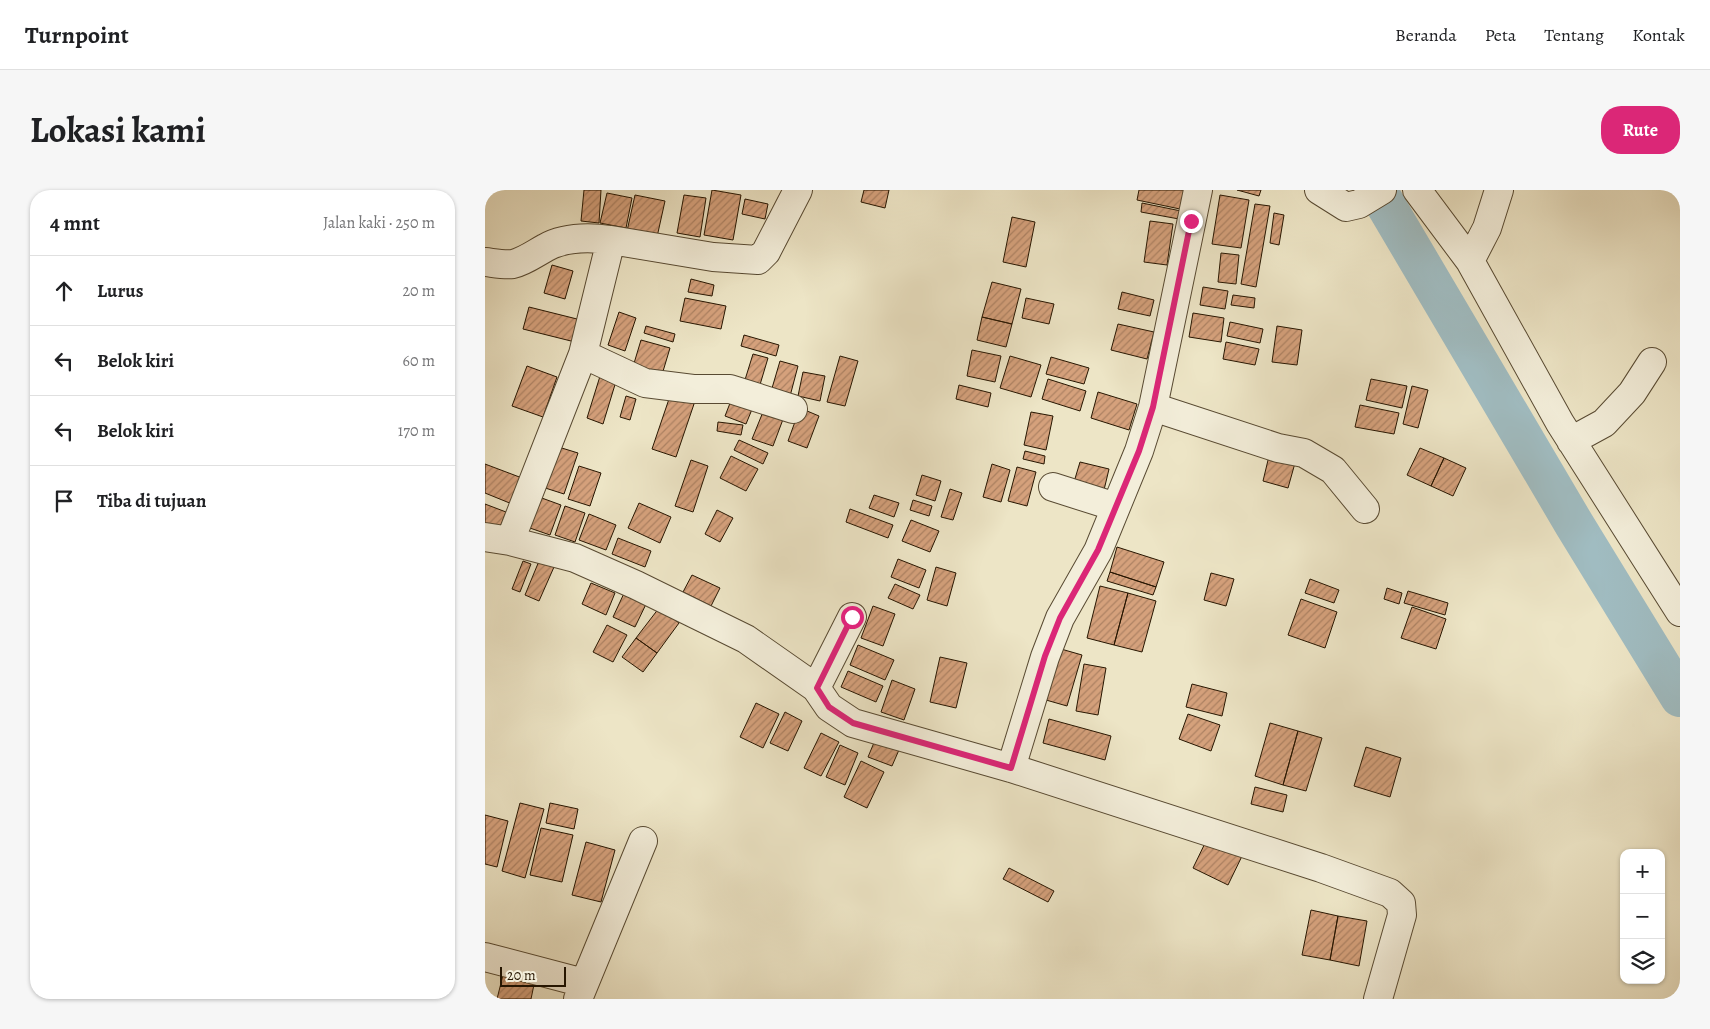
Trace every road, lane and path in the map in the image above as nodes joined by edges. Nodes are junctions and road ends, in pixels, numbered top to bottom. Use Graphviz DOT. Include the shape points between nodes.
graph roads {
  1 [pos="798,190"];
  2 [pos="1199,190"];
  3 [pos="1319,190"];
  4 [pos="1417,190"];
  5 [pos="1499,190"];
  6 [pos="1376,194"];
  7 [pos="611,240"];
  8 [pos="1470,261"];
  9 [pos="485,262"];
  10 [pos="583,354"];
  11 [pos="1652,362"];
  12 [pos="1153,407"];
  13 [pos="793,408"];
  14 [pos="1571,440"];
  15 [pos="1053,487"];
  16 [pos="1116,507"];
  17 [pos="1365,509"];
  18 [pos="498,539"];
  19 [pos="1680,612"];
  20 [pos="852,617"];
  21 [pos="817,688"];
  22 [pos="1011,768"];
  23 [pos="643,841"];
  24 [pos="485,957"];
  25 [pos="581,991"];
  26 [pos="1378,999"];
  1 -- 7 [label="street" via="766,252 757,260 713,257"];
  2 -- 12 [label="street"];
  3 -- 6 [label="street" via="1345,207 1359,204"];
  4 -- 8 [label="street"];
  5 -- 8 [label="street" via="1487,228"];
  7 -- 9 [label="street" via="597,238 559,242 512,264"];
  7 -- 10 [label="street"];
  8 -- 14 [label="street"];
  10 -- 13 [label="street" via="645,383 693,389 730,389"];
  10 -- 18 [label="street"];
  11 -- 14 [label="street" via="1631,393 1604,422"];
  12 -- 16 [label="street"];
  12 -- 17 [label="street" via="1278,448 1304,453 1333,470"];
  14 -- 19 [label="street"];
  15 -- 16 [label="street"];
  16 -- 22 [label="street" via="1098,550 1060,618"];
  18 -- 21 [label="street" via="575,558 636,585 746,639"];
  20 -- 21 [label="street"];
  21 -- 22 [label="street" via="829,707 853,723"];
  22 -- 26 [label="street" via="1390,893 1401,903 1402,915"];
  23 -- 25 [label="street"];
  24 -- 25 [label="street"];
}
